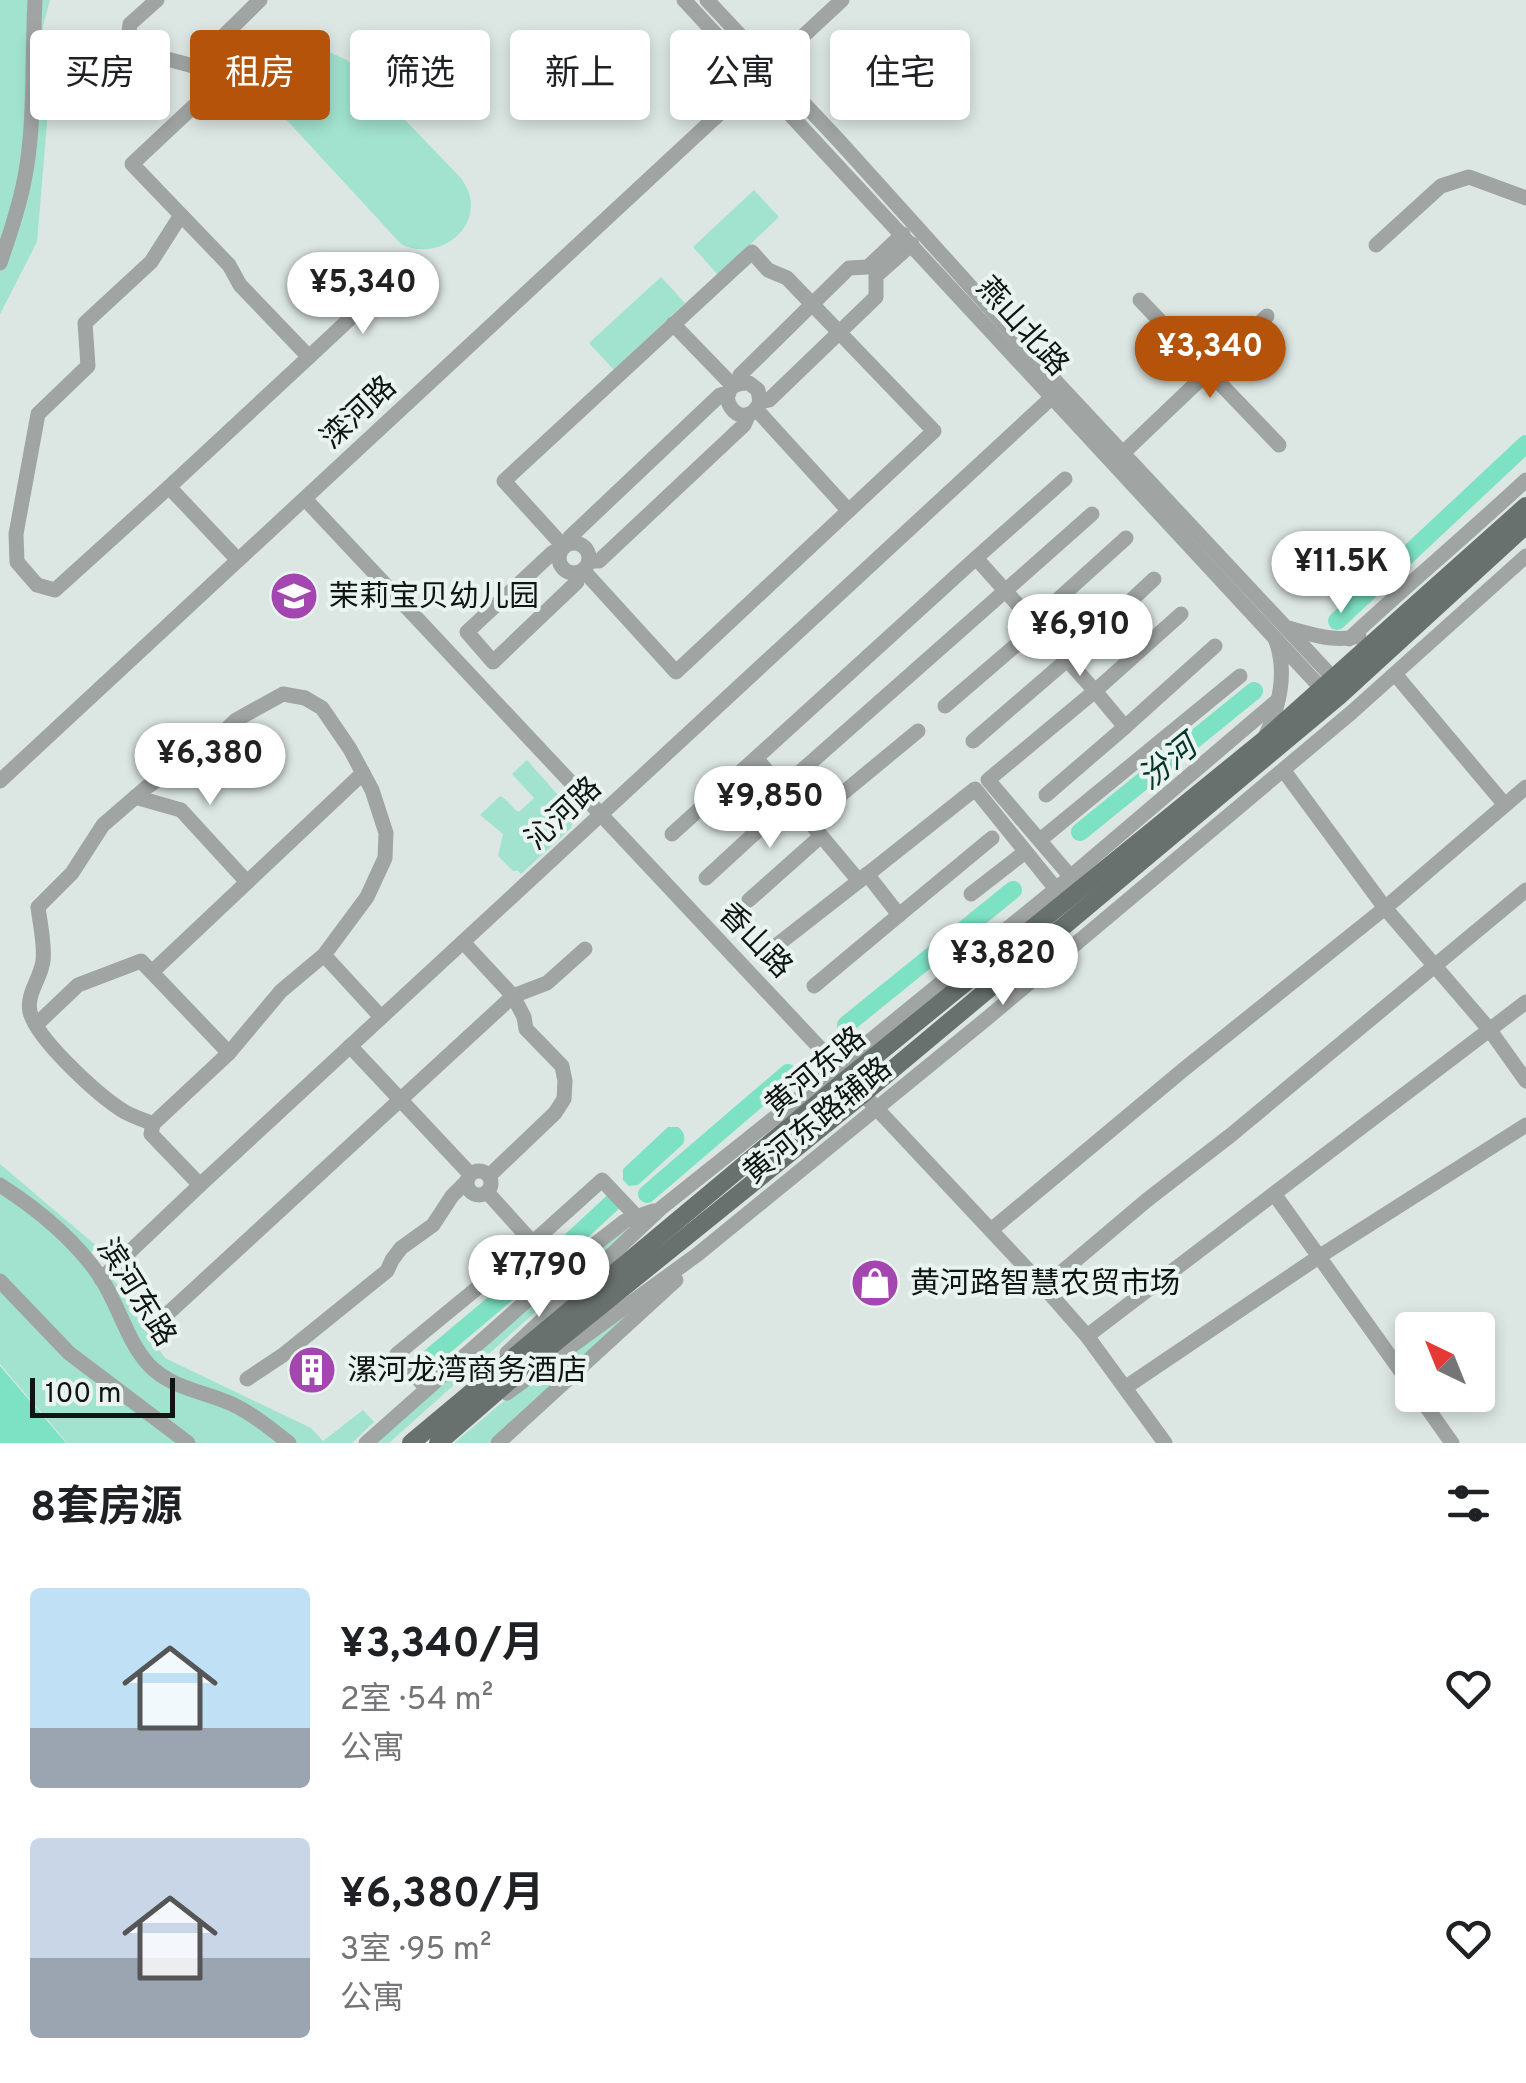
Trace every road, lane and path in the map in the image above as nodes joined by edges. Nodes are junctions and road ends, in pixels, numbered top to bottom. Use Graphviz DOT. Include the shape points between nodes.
graph roads {
  1 [pos="34,0"];
  2 [pos="156,0"];
  3 [pos="684,0"];
  4 [pos="707,0"];
  5 [pos="842,0"];
  6 [pos="255,2"];
  7 [pos="129,30"];
  8 [pos="227,30"];
  9 [pos="717,30"];
  10 [pos="731,30"];
  11 [pos="810,30"];
  12 [pos="190,110"];
  13 [pos="712,120"];
  14 [pos="805,120"];
  15 [pos="808,120"];
  16 [pos="1526,198"];
  17 [pos="181,215"];
  18 [pos="907,239"];
  19 [pos="1376,245"];
  20 [pos="0,264"];
  21 [pos="387,284"];
  22 [pos="1140,300"];
  23 [pos="812,304"];
  24 [pos="1266,316"];
  25 [pos="673,324"];
  26 [pos="838,332"];
  27 [pos="309,357"];
  28 [pos="1208,372"];
  29 [pos="733,388"];
  30 [pos="1057,393"];
  31 [pos="755,408"];
  32 [pos="1278,445"];
  33 [pos="1123,452"];
  34 [pos="1065,479"];
  35 [pos="1526,480"];
  36 [pos="170,487"];
  37 [pos="305,499"];
  38 [pos="1526,506"];
  39 [pos="848,510"];
  40 [pos="1092,514"];
  41 [pos="1526,524"];
  42 [pos="1126,538"];
  43 [pos="564,547"];
  44 [pos="1526,556"];
  45 [pos="976,558"];
  46 [pos="238,560"];
  47 [pos="583,568"];
  48 [pos="1154,579"];
  49 [pos="1004,591"];
  50 [pos="1181,614"];
  51 [pos="1396,624"];
  52 [pos="1035,625"];
  53 [pos="1280,632"];
  54 [pos="1348,639"];
  55 [pos="1215,646"];
  56 [pos="1067,660"];
  57 [pos="1394,674"];
  58 [pos="1240,676"];
  59 [pos="1331,688"];
  60 [pos="1095,692"];
  61 [pos="1278,700"];
  62 [pos="945,706"];
  63 [pos="1352,712"];
  64 [pos="1126,726"];
  65 [pos="918,731"];
  66 [pos="973,740"];
  67 [pos="1264,740"];
  68 [pos="756,758"];
  69 [pos="1284,770"];
  70 [pos="363,773"];
  71 [pos="0,781"];
  72 [pos="1526,787"];
  73 [pos="787,794"];
  74 [pos="1046,795"];
  75 [pos="135,798"];
  76 [pos="1505,805"];
  77 [pos="600,816"];
  78 [pos="809,822"];
  79 [pos="672,834"];
  80 [pos="822,836"];
  81 [pos="992,838"];
  82 [pos="1040,840"];
  83 [pos="1025,852"];
  84 [pos="1070,876"];
  85 [pos="706,878"];
  86 [pos="863,878"];
  87 [pos="247,882"];
  88 [pos="1056,889"];
  89 [pos="1526,890"];
  90 [pos="971,894"];
  91 [pos="749,900"];
  92 [pos="1385,908"];
  93 [pos="898,914"];
  94 [pos="463,942"];
  95 [pos="777,945"];
  96 [pos="585,949"];
  97 [pos="324,954"];
  98 [pos="1436,966"];
  99 [pos="152,972"];
  100 [pos="814,986"];
  101 [pos="514,996"];
  102 [pos="1526,1002"];
  103 [pos="382,1017"];
  104 [pos="37,1024"];
  105 [pos="1489,1030"];
  106 [pos="350,1046"];
  107 [pos="229,1053"];
  108 [pos="843,1072"];
  109 [pos="1526,1081"];
  110 [pos="400,1100"];
  111 [pos="869,1101"];
  112 [pos="153,1124"];
  113 [pos="1526,1125"];
  114 [pos="468,1177"];
  115 [pos="488,1184"];
  116 [pos="0,1185"];
  117 [pos="200,1185"];
  118 [pos="1275,1195"];
  119 [pos="717,1200"];
  120 [pos="660,1209"];
  121 [pos="637,1217"];
  122 [pos="991,1230"];
  123 [pos="532,1242"];
  124 [pos="698,1254"];
  125 [pos="1320,1256"];
  126 [pos="558,1272"];
  127 [pos="102,1279"];
  128 [pos="0,1281"];
  129 [pos="1044,1287"];
  130 [pos="164,1318"];
  131 [pos="1087,1336"];
  132 [pos="1395,1363"];
  133 [pos="246,1378"];
  134 [pos="1126,1387"];
  135 [pos="426,1388"];
  136 [pos="1430,1412"];
  137 [pos="438,1435"];
  138 [pos="188,1443"];
  139 [pos="289,1443"];
  140 [pos="366,1443"];
  141 [pos="411,1443"];
  142 [pos="498,1443"];
  143 [pos="1165,1443"];
  144 [pos="1452,1443"];
  1 -- 20 [label="street" via="27,166"];
  2 -- 7 [label="street"];
  3 -- 9 [label="street, 燕山北路"];
  4 -- 10 [label="street, 燕山北路"];
  5 -- 11 [label="street, 滦河路"];
  6 -- 8 [label="street"];
  12 -- 17 [label="street" via="132,164"];
  13 -- 37 [label="street, 滦河路"];
  14 -- 18 [label="street, 燕山北路"];
  15 -- 30 [label="street, 燕山北路"];
  16 -- 19 [label="street" via="1469,177 1441,186"];
  17 -- 27 [label="street"];
  17 -- 36 [label="street" via="151,262 84,324 88,366 38,414 17,562 38,585 55,590"];
  18 -- 23 [label="street" via="868,267 849,268"];
  18 -- 26 [label="street" via="876,276 876,297"];
  18 -- 30 [label="street, 燕山北路"];
  21 -- 27 [label="street"];
  22 -- 28 [label="street"];
  23 -- 25 [label="street" via="752,252"];
  23 -- 26 [label="street"];
  23 -- 29 [label="street"];
  24 -- 28 [label="street"];
  25 -- 29 [label="street"];
  25 -- 43 [label="street" via="504,481"];
  26 -- 31 [label="street"];
  26 -- 39 [label="street" via="934,431"];
  27 -- 36 [label="street"];
  28 -- 32 [label="street"];
  28 -- 33 [label="street"];
  29 -- 31 [label="street" via="754,386 760,396"];
  29 -- 31 [label="street" via="733,411 744,415"];
  29 -- 43 [label="street"];
  30 -- 33 [label="street, 燕山北路"];
  30 -- 53 [label="street, 燕山北路"];
  30 -- 77 [label="street, 沁河路"];
  31 -- 39 [label="street"];
  31 -- 47 [label="street" via="599,561"];
  33 -- 53 [label="street, 燕山北路"];
  34 -- 45 [label="street"];
  35 -- 54 [label="street"];
  36 -- 46 [label="street"];
  37 -- 46 [label="street, 滦河路"];
  37 -- 77 [label="street, 香山路"];
  38 -- 51 [label="main road, 黄河东路"];
  39 -- 47 [label="street" via="676,672"];
  40 -- 49 [label="street"];
  41 -- 59 [label="main road, 黄河东路"];
  42 -- 52 [label="street"];
  43 -- 47 [label="street" via="586,549"];
  43 -- 47 [label="street" via="561,567 571,573"];
  43 -- 47 [label="street" via="467,632 493,662"];
  44 -- 57 [label="street, 黄河东路辅路"];
  45 -- 49 [label="street"];
  45 -- 68 [label="street"];
  46 -- 71 [label="street, 滦河路"];
  48 -- 56 [label="street"];
  49 -- 52 [label="street"];
  49 -- 73 [label="street"];
  50 -- 60 [label="street"];
  51 -- 54 [label="street"];
  51 -- 59 [label="main road, 黄河东路"];
  52 -- 56 [label="street"];
  52 -- 62 [label="street"];
  53 -- 54 [label="street"];
  53 -- 59 [label="street, 燕山北路"];
  53 -- 61 [label="street"];
  55 -- 64 [label="street"];
  56 -- 60 [label="street"];
  56 -- 66 [label="street"];
  57 -- 63 [label="street, 黄河东路辅路"];
  57 -- 76 [label="street"];
  58 -- 82 [label="street"];
  59 -- 63 [label="street"];
  59 -- 67 [label="main road, 黄河东路"];
  59 -- 111 [label="main road, 黄河东路"];
  60 -- 64 [label="street"];
  60 -- 82 [label="street" via="988,780"];
  61 -- 67 [label="street"];
  61 -- 84 [label="street, 黄河东路辅路"];
  63 -- 69 [label="street, 黄河东路辅路"];
  64 -- 74 [label="street"];
  65 -- 78 [label="street"];
  67 -- 108 [label="main road, 黄河东路"];
  68 -- 73 [label="street"];
  68 -- 79 [label="street"];
  69 -- 92 [label="street"];
  69 -- 111 [label="street, 黄河东路辅路" via="1000,1007"];
  70 -- 75 [label="street" via="322,708 283,694 236,720"];
  70 -- 87 [label="street"];
  70 -- 97 [label="street" via="386,833 385,858 367,897"];
  72 -- 76 [label="street"];
  73 -- 78 [label="street"];
  73 -- 85 [label="street"];
  75 -- 87 [label="street" via="181,810"];
  75 -- 104 [label="street" via="103,825 72,873 38,907 43,963 30,1012"];
  76 -- 92 [label="street"];
  77 -- 94 [label="street, 沁河路"];
  77 -- 108 [label="street, 香山路"];
  78 -- 80 [label="street"];
  80 -- 86 [label="street"];
  80 -- 91 [label="street"];
  81 -- 93 [label="street"];
  82 -- 84 [label="street"];
  83 -- 86 [label="street" via="974,789"];
  83 -- 88 [label="street"];
  83 -- 90 [label="street"];
  84 -- 88 [label="street, 黄河东路辅路"];
  86 -- 93 [label="street"];
  86 -- 95 [label="street"];
  87 -- 99 [label="street"];
  88 -- 108 [label="street, 黄河东路辅路"];
  89 -- 98 [label="street"];
  92 -- 98 [label="street"];
  92 -- 122 [label="street"];
  93 -- 100 [label="street"];
  94 -- 101 [label="street"];
  94 -- 103 [label="street, 沁河路"];
  96 -- 101 [label="street" via="547,983"];
  97 -- 103 [label="street"];
  97 -- 107 [label="street" via="281,991"];
  98 -- 105 [label="street"];
  98 -- 129 [label="street"];
  99 -- 104 [label="street" via="142,961 78,985"];
  99 -- 107 [label="street"];
  101 -- 110 [label="street"];
  101 -- 115 [label="street" via="526,1029 562,1066 564,1100"];
  102 -- 105 [label="street"];
  103 -- 106 [label="street, 沁河路"];
  104 -- 112 [label="street" via="98,1093"];
  105 -- 109 [label="street"];
  105 -- 118 [label="street"];
  106 -- 110 [label="street"];
  106 -- 117 [label="street, 沁河路"];
  107 -- 112 [label="street"];
  108 -- 111 [label="street, 香山路"];
  108 -- 119 [label="main road, 黄河东路"];
  108 -- 120 [label="street, 黄河东路辅路"];
  110 -- 114 [label="street"];
  110 -- 130 [label="street"];
  111 -- 119 [label="main road, 黄河东路"];
  111 -- 122 [label="street, 香山路"];
  111 -- 124 [label="street, 黄河东路辅路"];
  112 -- 117 [label="street" via="151,1134"];
  113 -- 125 [label="street"];
  114 -- 115 [label="street" via="473,1194"];
  114 -- 133 [label="street" via="433,1226 401,1248 387,1270"];
  115 -- 123 [label="street"];
  116 -- 127 [label="street, 滨河东路" via="53,1224"];
  117 -- 127 [label="street, 沁河路"];
  118 -- 125 [label="street"];
  118 -- 131 [label="street"];
  119 -- 120 [label="street"];
  119 -- 124 [label="street"];
  119 -- 137 [label="main road, 黄河东路"];
  120 -- 121 [label="street"];
  120 -- 137 [label="street, 黄河东路辅路"];
  121 -- 123 [label="street" via="602,1180"];
  121 -- 126 [label="street"];
  122 -- 129 [label="street, 香山路"];
  123 -- 126 [label="street"];
  123 -- 135 [label="street" via="397,1354"];
  124 -- 137 [label="street, 黄河东路辅路"];
  124 -- 142 [label="street"];
  125 -- 132 [label="street"];
  125 -- 134 [label="street"];
  126 -- 135 [label="street"];
  127 -- 139 [label="street, 滨河东路" via="151,1367 169,1381 229,1403"];
  128 -- 138 [label="street" via="69,1353"];
  129 -- 131 [label="street, 香山路"];
  131 -- 134 [label="street, 香山路"];
  134 -- 143 [label="street, 香山路"];
  135 -- 140 [label="street"];
  136 -- 144 [label="street"];
  137 -- 141 [label="main road, 黄河东路"];
}
